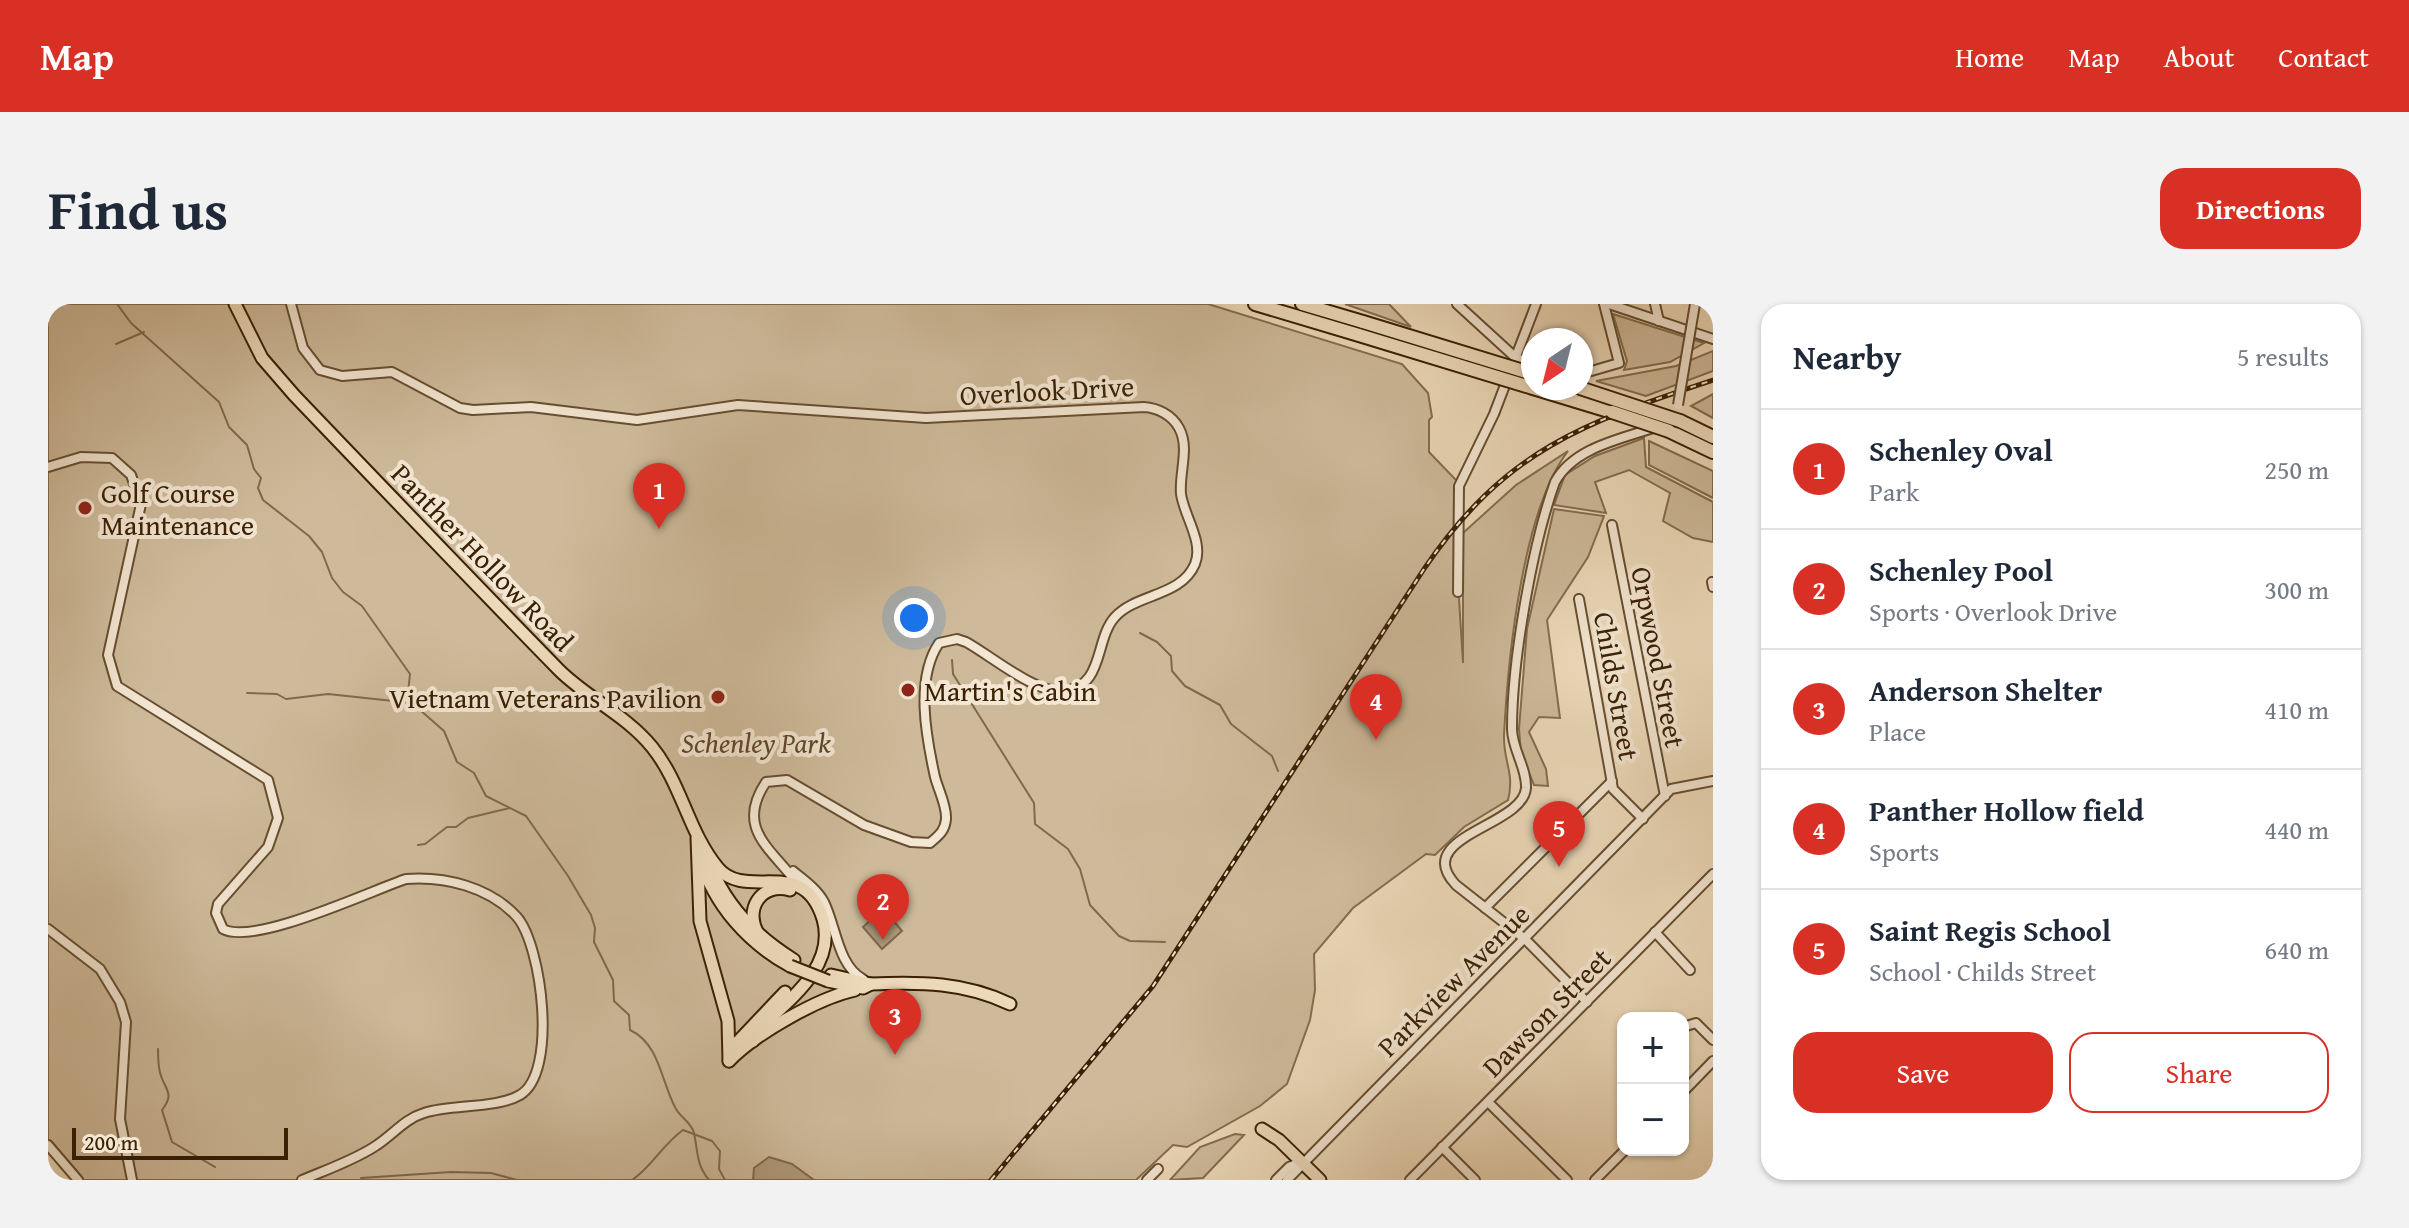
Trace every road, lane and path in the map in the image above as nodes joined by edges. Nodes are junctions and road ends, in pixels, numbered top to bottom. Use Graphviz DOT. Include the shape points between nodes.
graph roads {
  1 [pos="235,304"];
  2 [pos="291,304"];
  3 [pos="1255,304"];
  4 [pos="1302,304"];
  5 [pos="1457,304"];
  6 [pos="1536,304"];
  7 [pos="1606,304"];
  8 [pos="1655,304"];
  9 [pos="1695,304"];
  10 [pos="1659,321"];
  11 [pos="1361,329"];
  12 [pos="1713,339"];
  13 [pos="1516,358"];
  14 [pos="1521,360"];
  15 [pos="1521,371"];
  16 [pos="1593,371"];
  17 [pos="1521,384"];
  18 [pos="1593,392"];
  19 [pos="1571,400"];
  20 [pos="1713,437"];
  21 [pos="1713,452"];
  22 [pos="48,467"];
  23 [pos="1612,525"];
  24 [pos="1458,592"];
  25 [pos="1579,599"];
  26 [pos="1612,781"];
  27 [pos="1713,781"];
  28 [pos="1665,796"];
  29 [pos="1643,819"];
  30 [pos="702,851"];
  31 [pos="785,866"];
  32 [pos="1713,874"];
  33 [pos="799,886"];
  34 [pos="1485,908"];
  35 [pos="48,929"];
  36 [pos="1655,932"];
  37 [pos="759,935"];
  38 [pos="1525,939"];
  39 [pos="792,963"];
  40 [pos="1690,970"];
  41 [pos="866,983"];
  42 [pos="1587,1002"];
  43 [pos="1010,1004"];
  44 [pos="728,1021"];
  45 [pos="1689,1025"];
  46 [pos="748,1037"];
  47 [pos="1713,1040"];
  48 [pos="1713,1061"];
  49 [pos="1689,1086"];
  50 [pos="1488,1102"];
  51 [pos="1262,1129"];
  52 [pos="48,1145"];
  53 [pos="1442,1147"];
  54 [pos="1619,1156"];
  55 [pos="1302,1162"];
  56 [pos="1158,1169"];
  57 [pos="78,1180"];
  58 [pos="132,1180"];
  59 [pos="302,1180"];
  60 [pos="1147,1180"];
  61 [pos="1276,1180"];
  62 [pos="1287,1180"];
  63 [pos="1320,1180"];
  64 [pos="1410,1180"];
  65 [pos="1475,1180"];
  66 [pos="1567,1180"];
  67 [pos="1595,1180"];
  1 -- 30 [label="main road, Panther Hollow Road" via="262,358 315,417 563,674 651,746 682,796"];
  2 -- 31 [label="street, Overlook Drive" via="303,348 320,370 342,376 392,372 473,410 531,407 637,420 738,405 926,418 1153,408 1176,422 1183,436 1180,484 1196,544 1194,567 1172,588 1117,615 1109,624 1094,672 1070,690 1038,686 966,642 939,643 926,681 927,729 947,814 944,830 930,843 911,842 864,825 787,780 766,782 755,799 754,820 761,843"];
  3 -- 11 [label="highway"];
  4 -- 11 [label="highway"];
  5 -- 13 [label="street"];
  6 -- 13 [label="street"];
  7 -- 10 [label="street"];
  7 -- 16 [label="street" via="1619,363"];
  8 -- 10 [label="street"];
  9 -- 34 [label="street, bridge" via="1678,405 1670,421 1583,455 1555,482 1526,600 1513,713 1513,746 1525,780 1523,798 1510,813 1462,838 1446,862 1451,880"];
  10 -- 12 [label="street"];
  11 -- 15 [label="highway, bridge"];
  11 -- 17 [label="highway, bridge"];
  13 -- 14 [label="street"];
  13 -- 24 [label="street" via="1459,486"];
  18 -- 20 [label="highway, bridge"];
  19 -- 21 [label="highway, bridge" via="1669,431"];
  22 -- 59 [label="street" via="81,457 112,458 131,475 141,504 108,655 117,686 268,780 278,818 268,847 218,904 223,929 249,933 425,877 488,894 519,920 527,937 542,1019 533,1082 519,1095 414,1116 376,1146"];
  23 -- 28 [label="street, Orpwood Street"];
  25 -- 26 [label="street, Childs Street"];
  26 -- 29 [label="street, Childs Street" via="1613,789"];
  26 -- 34 [label="street, Childs Street"];
  27 -- 28 [label="street, Parkview Avenue" via="1671,789"];
  28 -- 29 [label="street, Parkview Avenue"];
  29 -- 38 [label="street, Parkview Avenue"];
  30 -- 33 [label="main road" via="727,876"];
  30 -- 37 [label="main road" via="729,901"];
  30 -- 39 [label="main road" via="712,888 731,918 755,942"];
  30 -- 44 [label="main road" via="700,921"];
  31 -- 33 [label="street, Overlook Drive"];
  31 -- 41 [label="street, Overlook Drive" via="820,896 847,963"];
  32 -- 36 [label="street, Dawson Street"];
  33 -- 46 [label="main road" via="821,914 824,950 812,975"];
  34 -- 38 [label="street"];
  35 -- 58 [label="street" via="100,969 120,1002 126,1022 120,1119"];
  36 -- 40 [label="street"];
  36 -- 42 [label="street, Dawson Street"];
  37 -- 39 [label="main road"];
  37 -- 46 [label="main road" via="752,917 756,902 769,890 783,888 808,904 818,928 818,945 805,972"];
  38 -- 42 [label="street"];
  38 -- 55 [label="street, Parkview Avenue"];
  39 -- 41 [label="main road" via="829,978"];
  41 -- 43 [label="main road" via="955,985"];
  41 -- 46 [label="main road"];
  42 -- 50 [label="street, Dawson Street"];
  44 -- 46 [label="main road"];
  44 -- 46 [label="main road" via="730,1050"];
  45 -- 47 [label="street" via="1696,1023"];
  48 -- 49 [label="street"];
  50 -- 53 [label="street, Dawson Street"];
  50 -- 66 [label="street"];
  51 -- 55 [label="main road"];
  52 -- 57 [label="street"];
  53 -- 64 [label="street, Dawson Street"];
  53 -- 65 [label="street"];
  54 -- 67 [label="street"];
  55 -- 61 [label="street, Parkview Avenue"];
  55 -- 62 [label="street, Parkview Avenue"];
  55 -- 63 [label="main road"];
  56 -- 60 [label="street"];
}
